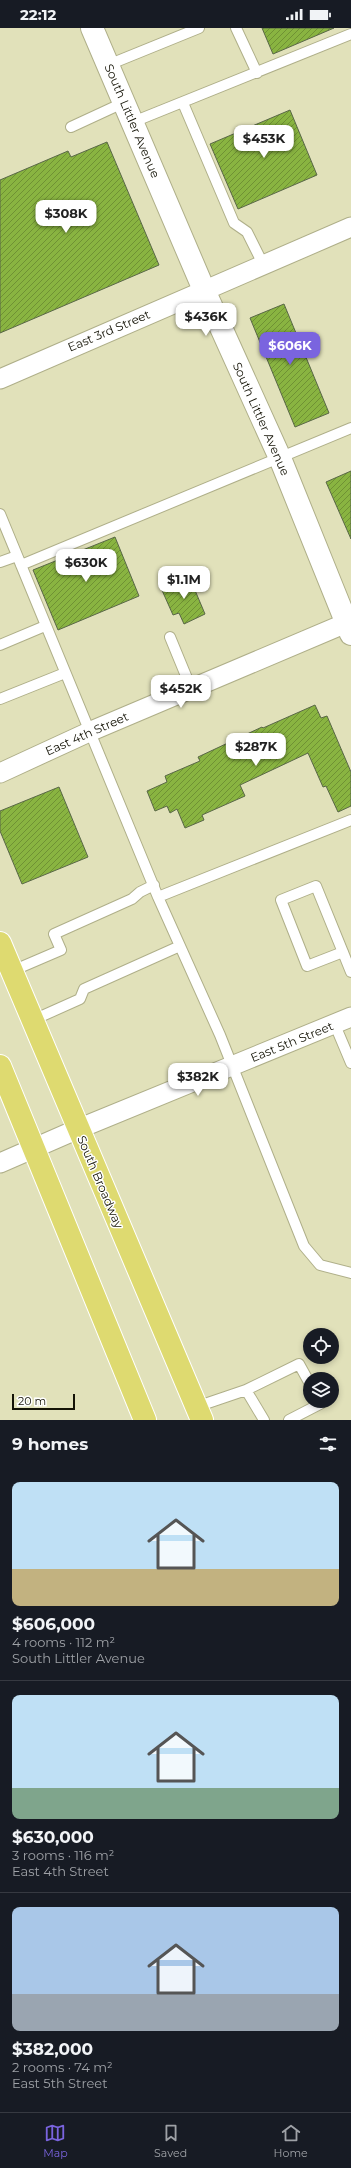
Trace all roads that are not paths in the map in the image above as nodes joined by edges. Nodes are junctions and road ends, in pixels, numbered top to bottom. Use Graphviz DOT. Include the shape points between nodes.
graph roads {
  1 [pos="92,28"];
  2 [pos="199,28"];
  3 [pos="236,28"];
  4 [pos="351,34"];
  5 [pos="108,65"];
  6 [pos="257,73"];
  7 [pos="183,103"];
  8 [pos="129,112"];
  9 [pos="71,126"];
  10 [pos="351,227"];
  11 [pos="262,264"];
  12 [pos="204,290"];
  13 [pos="0,379"];
  14 [pos="351,428"];
  15 [pos="280,458"];
  16 [pos="0,514"];
  17 [pos="2,526"];
  18 [pos="19,560"];
  19 [pos="0,562"];
  20 [pos="45,626"];
  21 [pos="349,626"];
  22 [pos="170,636"];
  23 [pos="0,645"];
  24 [pos="65,673"];
  25 [pos="191,688"];
  26 [pos="0,699"];
  27 [pos="89,732"];
  28 [pos="0,773"];
  29 [pos="351,820"];
  30 [pos="154,885"];
  31 [pos="158,897"];
  32 [pos="0,943"];
  33 [pos="180,946"];
  34 [pos="343,952"];
  35 [pos="12,972"];
  36 [pos="351,972"];
  37 [pos="33,1020"];
  38 [pos="343,1021"];
  39 [pos="351,1063"];
  40 [pos="232,1066"];
  41 [pos="3,1080"];
  42 [pos="78,1129"];
  43 [pos="33,1150"];
  44 [pos="0,1163"];
  45 [pos="351,1273"];
  46 [pos="304,1372"];
  47 [pos="246,1390"];
  48 [pos="312,1408"];
  49 [pos="199,1414"];
  50 [pos="145,1420"];
  51 [pos="264,1420"];
  52 [pos="289,1420"];
  1 -- 5 [label="street, South Littler Avenue"];
  2 -- 5 [label="lane"];
  3 -- 6 [label="lane"];
  4 -- 6 [label="lane"];
  5 -- 8 [label="street, South Littler Avenue"];
  6 -- 7 [label="lane"];
  7 -- 8 [label="lane"];
  7 -- 11 [label="lane" via="234,223 247,232"];
  8 -- 9 [label="lane"];
  8 -- 12 [label="street, South Littler Avenue"];
  10 -- 11 [label="street, East 3rd Street"];
  11 -- 12 [label="street, East 3rd Street"];
  12 -- 13 [label="street, East 3rd Street"];
  12 -- 15 [label="street, South Littler Avenue"];
  14 -- 15 [label="lane"];
  15 -- 18 [label="lane"];
  15 -- 21 [label="street, South Littler Avenue"];
  16 -- 17 [label="lane"];
  17 -- 18 [label="lane"];
  18 -- 19 [label="lane"];
  18 -- 20 [label="lane"];
  20 -- 23 [label="lane"];
  20 -- 24 [label="lane"];
  21 -- 25 [label="street, East 4th Street"];
  22 -- 25 [label="lane"];
  24 -- 26 [label="lane"];
  24 -- 27 [label="lane"];
  25 -- 27 [label="street, East 4th Street"];
  27 -- 28 [label="street, East 4th Street"];
  27 -- 30 [label="lane"];
  29 -- 31 [label="lane"];
  30 -- 31 [label="lane"];
  30 -- 35 [label="lane" via="132,899 54,934 61,950"];
  31 -- 33 [label="lane"];
  32 -- 35 [label="main road, South Broadway"];
  33 -- 37 [label="lane" via="84,989 80,999"];
  33 -- 40 [label="lane"];
  34 -- 34 [label="lane" via="316,886 281,900 307,966"];
  34 -- 36 [label="lane"];
  35 -- 37 [label="main road, South Broadway"];
  37 -- 42 [label="main road, South Broadway"];
  38 -- 39 [label="lane"];
  38 -- 40 [label="street, East 5th Street"];
  40 -- 42 [label="street, East 5th Street"];
  40 -- 45 [label="lane" via="304,1246 320,1265"];
  41 -- 43 [label="main road"];
  42 -- 43 [label="street, East 5th Street"];
  42 -- 49 [label="main road, South Broadway"];
  43 -- 44 [label="street, East 5th Street"];
  43 -- 50 [label="main road"];
  46 -- 47 [label="lane" via="300,1364"];
  47 -- 49 [label="lane"];
  47 -- 51 [label="lane"];
  48 -- 52 [label="lane"];
}
